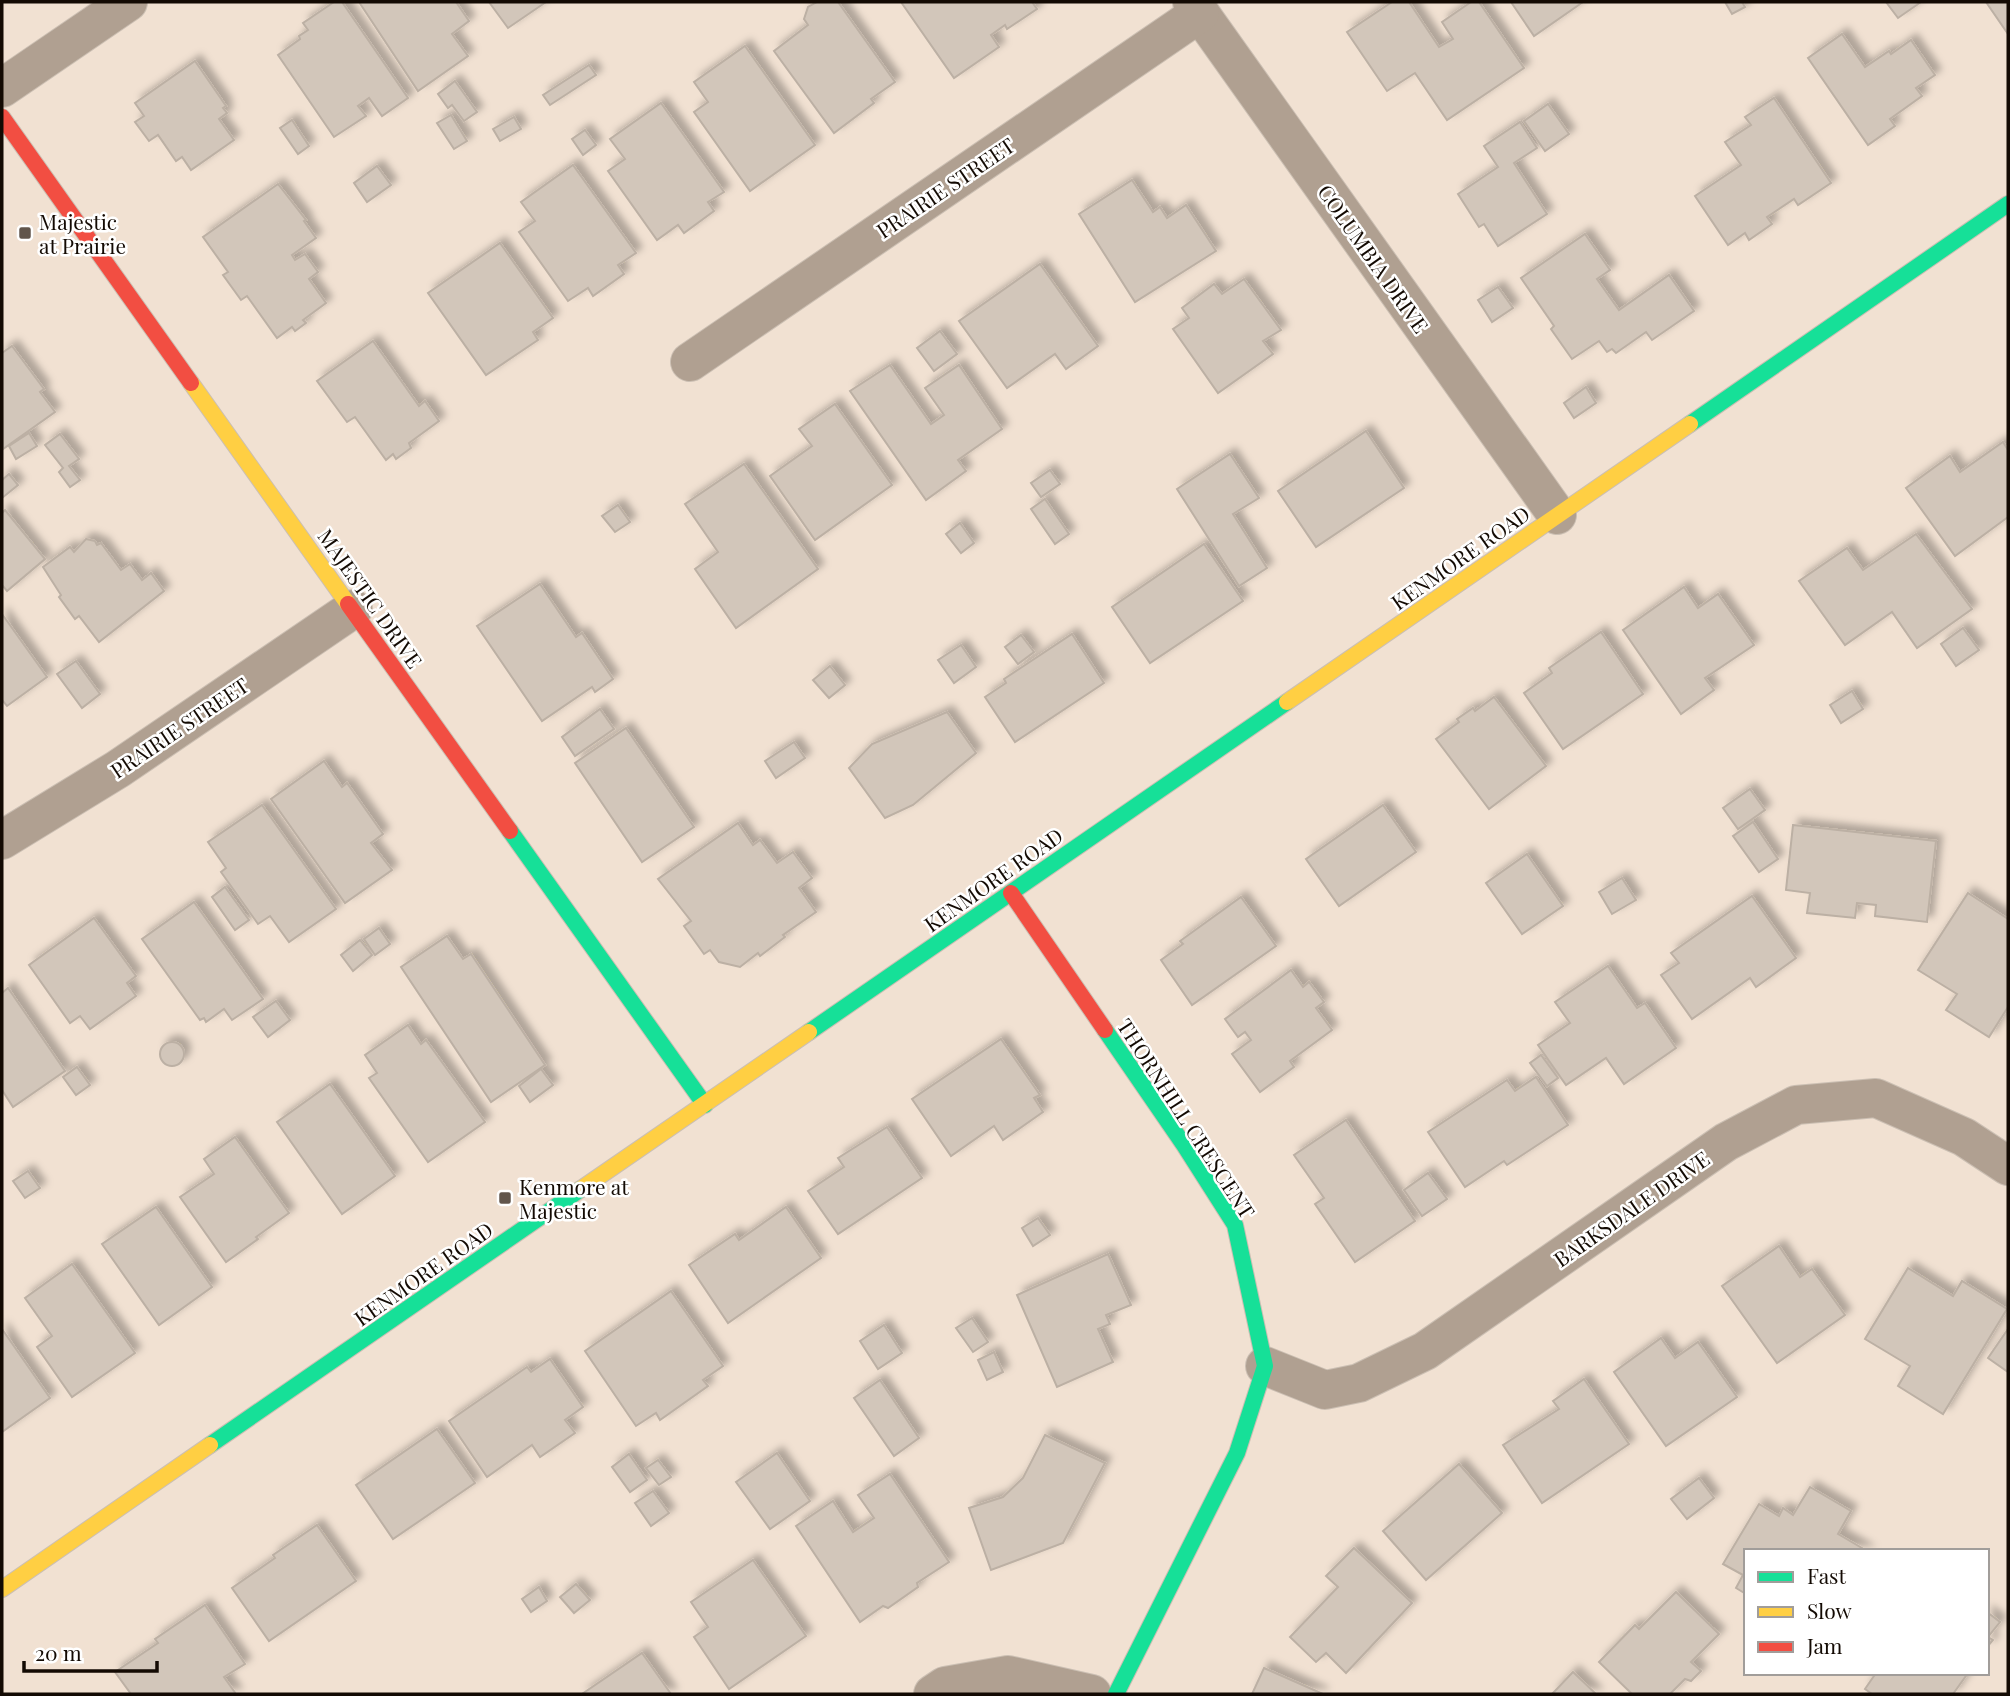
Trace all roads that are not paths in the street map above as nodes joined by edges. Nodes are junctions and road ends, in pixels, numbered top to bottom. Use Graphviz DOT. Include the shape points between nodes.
graph roads {
  1 [pos="128,2"];
  2 [pos="1196,7"];
  3 [pos="2,88"];
  4 [pos="2,117"];
  5 [pos="2008,204"];
  6 [pos="690,362"];
  7 [pos="1557,515"];
  8 [pos="353,609"];
  9 [pos="2,840"];
  10 [pos="1011,893"];
  11 [pos="705,1105"];
  12 [pos="2008,1166"];
  13 [pos="1265,1366"];
  14 [pos="2,1589"];
  15 [pos="933,1694"];
  16 [pos="1093,1694"];
  17 [pos="1116,1694"];
  1 -- 3 [label="street"];
  2 -- 6 [label="street, PRAIRIE STREET"];
  2 -- 7 [label="street, COLUMBIA DRIVE"];
  4 -- 8 [label="street, MAJESTIC DRIVE"];
  5 -- 7 [label="street, KENMORE ROAD"];
  7 -- 10 [label="street, KENMORE ROAD"];
  8 -- 9 [label="street, PRAIRIE STREET" via="118,769"];
  8 -- 11 [label="street, MAJESTIC DRIVE"];
  10 -- 11 [label="street, KENMORE ROAD"];
  10 -- 13 [label="street, THORNHILL CRESCENT" via="1235,1225"];
  11 -- 14 [label="street, KENMORE ROAD"];
  12 -- 13 [label="street, BARKSDALE DRIVE" via="1964,1137 1876,1098 1797,1105 1726,1142 1425,1351 1359,1383 1325,1390"];
  13 -- 17 [label="street, THORNHILL CRESCENT" via="1237,1453"];
  15 -- 16 [label="street" via="945,1686 1008,1675"];
}
